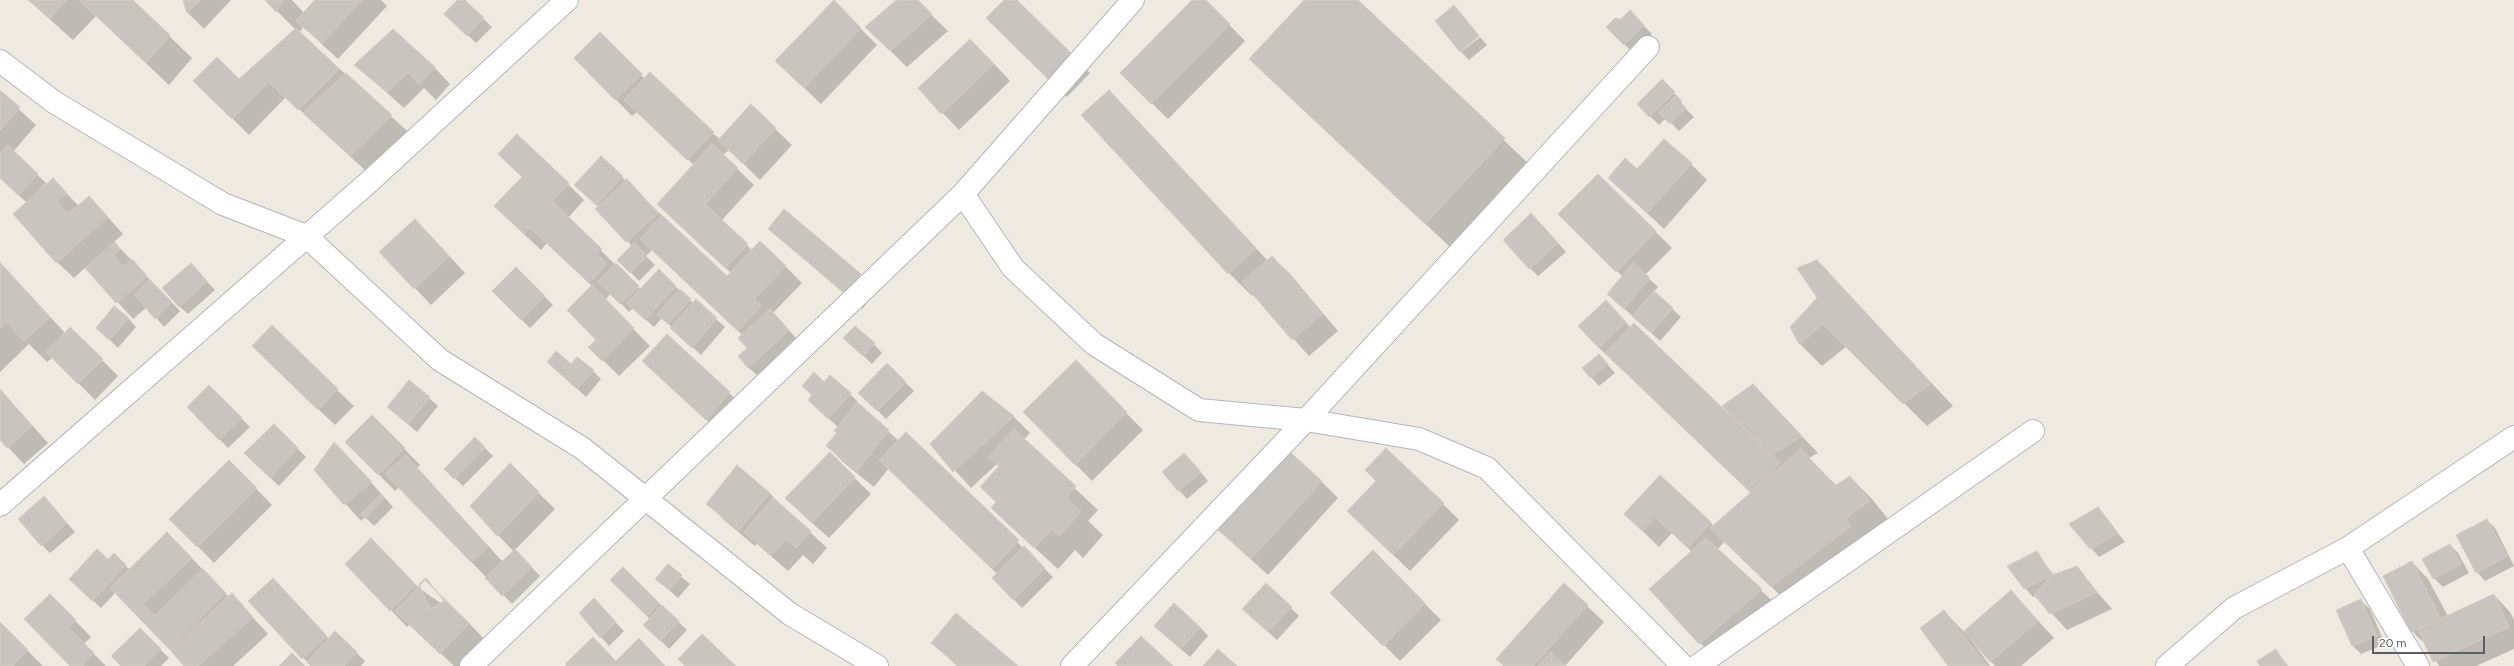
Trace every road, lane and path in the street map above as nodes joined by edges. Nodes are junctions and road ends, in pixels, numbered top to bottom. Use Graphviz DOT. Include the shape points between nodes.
graph roads {
  1 [pos="567,0"];
  2 [pos="1133,0"];
  3 [pos="1648,48"];
  4 [pos="0,61"];
  5 [pos="963,194"];
  6 [pos="306,236"];
  7 [pos="1306,420"];
  8 [pos="2033,431"];
  9 [pos="2514,437"];
  10 [pos="644,498"];
  11 [pos="0,505"];
  12 [pos="2348,548"];
  13 [pos="471,666"];
  14 [pos="877,666"];
  15 [pos="1072,666"];
  16 [pos="1683,666"];
  17 [pos="1698,666"];
  18 [pos="2167,666"];
  19 [pos="2418,666"];
  1 -- 6 [label="street"];
  2 -- 5 [label="street"];
  3 -- 7 [label="street"];
  4 -- 6 [label="street" via="54,102 223,204"];
  5 -- 7 [label="street" via="1013,268 1094,344 1199,410"];
  5 -- 10 [label="street"];
  6 -- 10 [label="street" via="440,360 582,448"];
  6 -- 11 [label="street"];
  7 -- 15 [label="street"];
  7 -- 16 [label="street" via="1419,439 1487,468"];
  8 -- 17 [label="street"];
  9 -- 12 [label="street"];
  10 -- 13 [label="street"];
  10 -- 14 [label="street" via="790,614"];
  12 -- 18 [label="street" via="2234,608"];
  12 -- 19 [label="street"];
}
